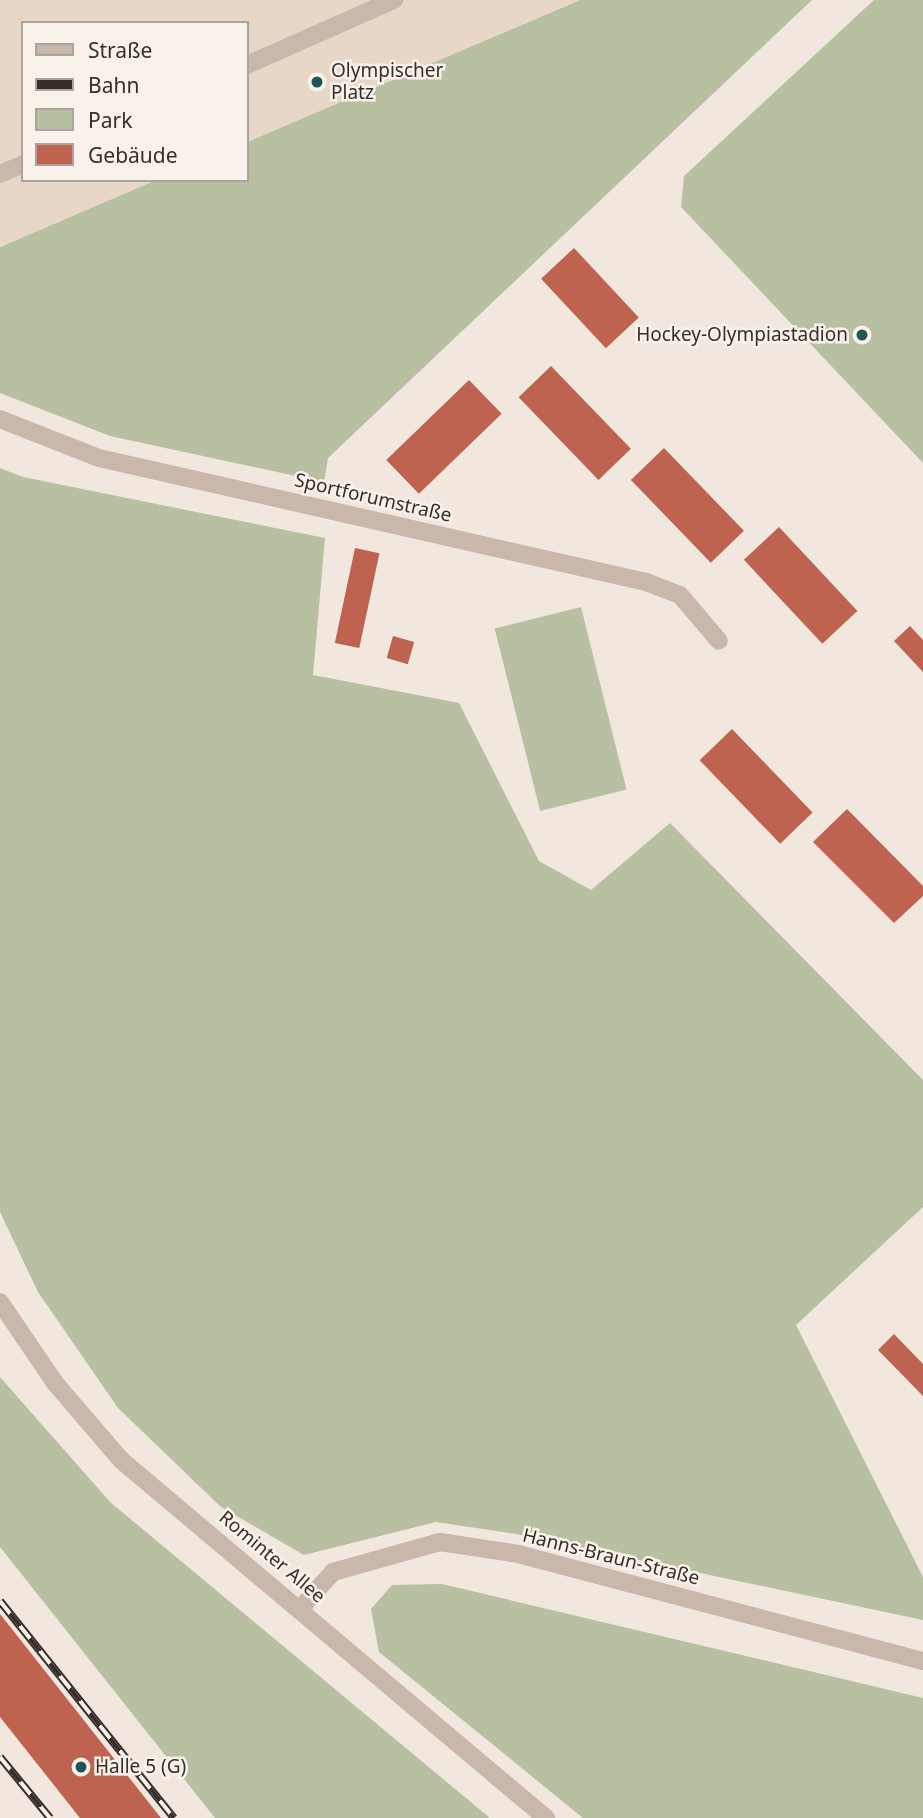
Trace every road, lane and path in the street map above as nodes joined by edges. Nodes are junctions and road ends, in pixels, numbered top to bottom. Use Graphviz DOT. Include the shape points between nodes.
graph roads {
  1 [pos="394,0"];
  2 [pos="248,65"];
  3 [pos="21,165"];
  4 [pos="0,174"];
  5 [pos="1,420"];
  6 [pos="719,641"];
  7 [pos="0,1302"];
  8 [pos="301,1608"];
  9 [pos="923,1661"];
  10 [pos="546,1818"];
  1 -- 2 [label="street"];
  3 -- 4 [label="street"];
  5 -- 6 [label="street, Sportforumstraße" via="99,458 646,582 680,595"];
  7 -- 8 [label="street, Rominter Allee" via="55,1383 121,1460"];
  8 -- 9 [label="street, Hanns-Braun-Straße" via="333,1572 440,1542 518,1554"];
  8 -- 10 [label="street, Rominter Allee"];
}
